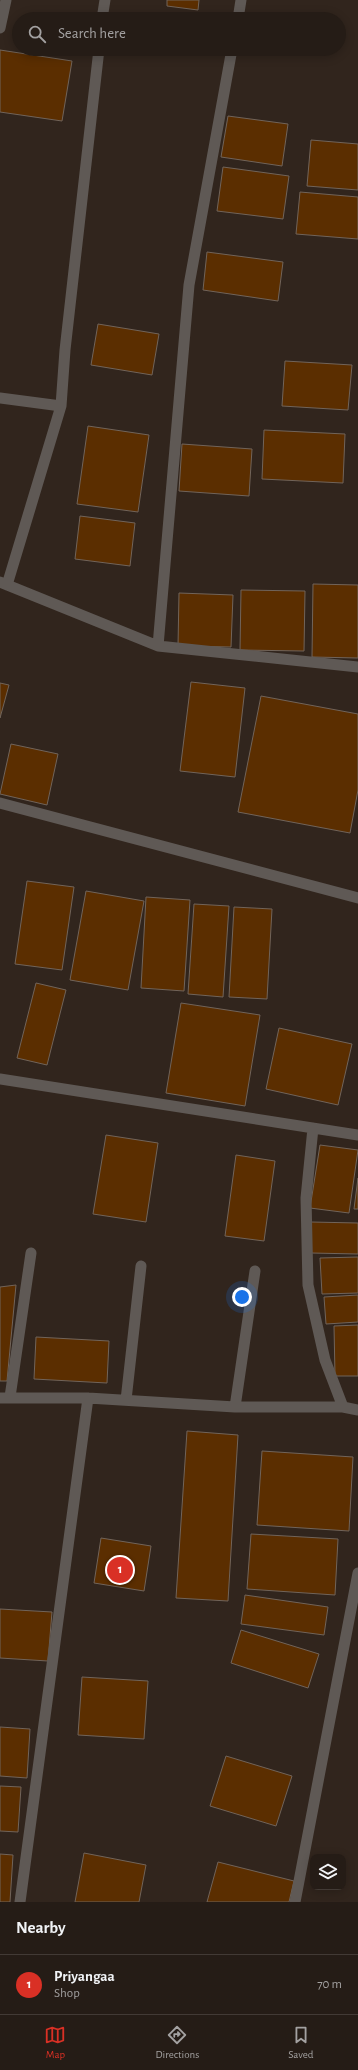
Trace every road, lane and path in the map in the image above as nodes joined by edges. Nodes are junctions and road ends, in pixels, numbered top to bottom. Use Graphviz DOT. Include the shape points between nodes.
graph roads {
  1 [pos="6,0"];
  2 [pos="105,0"];
  3 [pos="241,0"];
  4 [pos="103,12"];
  5 [pos="239,12"];
  6 [pos="0,28"];
  7 [pos="98,56"];
  8 [pos="231,56"];
  9 [pos="0,398"];
  10 [pos="61,406"];
  11 [pos="4,584"];
  12 [pos="158,646"];
  13 [pos="358,666"];
  14 [pos="0,803"];
  15 [pos="358,898"];
  16 [pos="0,1079"];
  17 [pos="313,1128"];
  18 [pos="358,1135"];
  19 [pos="31,1253"];
  20 [pos="140,1266"];
  21 [pos="255,1272"];
  22 [pos="5,1397"];
  23 [pos="88,1398"];
  24 [pos="126,1400"];
  25 [pos="235,1407"];
  26 [pos="343,1407"];
  27 [pos="358,1410"];
  28 [pos="358,1573"];
  29 [pos="20,1902"];
  30 [pos="295,1902"];
  1 -- 6 [label="street"];
  2 -- 4 [label="street"];
  3 -- 5 [label="street"];
  7 -- 10 [label="street"];
  8 -- 12 [label="street" via="189,285"];
  9 -- 10 [label="street"];
  10 -- 11 [label="street"];
  11 -- 12 [label="street"];
  12 -- 13 [label="street"];
  14 -- 15 [label="street"];
  16 -- 17 [label="street"];
  17 -- 18 [label="street"];
  17 -- 26 [label="street" via="306,1198 308,1284 325,1360"];
  19 -- 22 [label="street"];
  20 -- 24 [label="street"];
  21 -- 25 [label="street"];
  22 -- 23 [label="street"];
  23 -- 24 [label="street"];
  23 -- 29 [label="street"];
  24 -- 25 [label="street"];
  25 -- 26 [label="street"];
  26 -- 27 [label="street"];
  28 -- 30 [label="street"];
}
